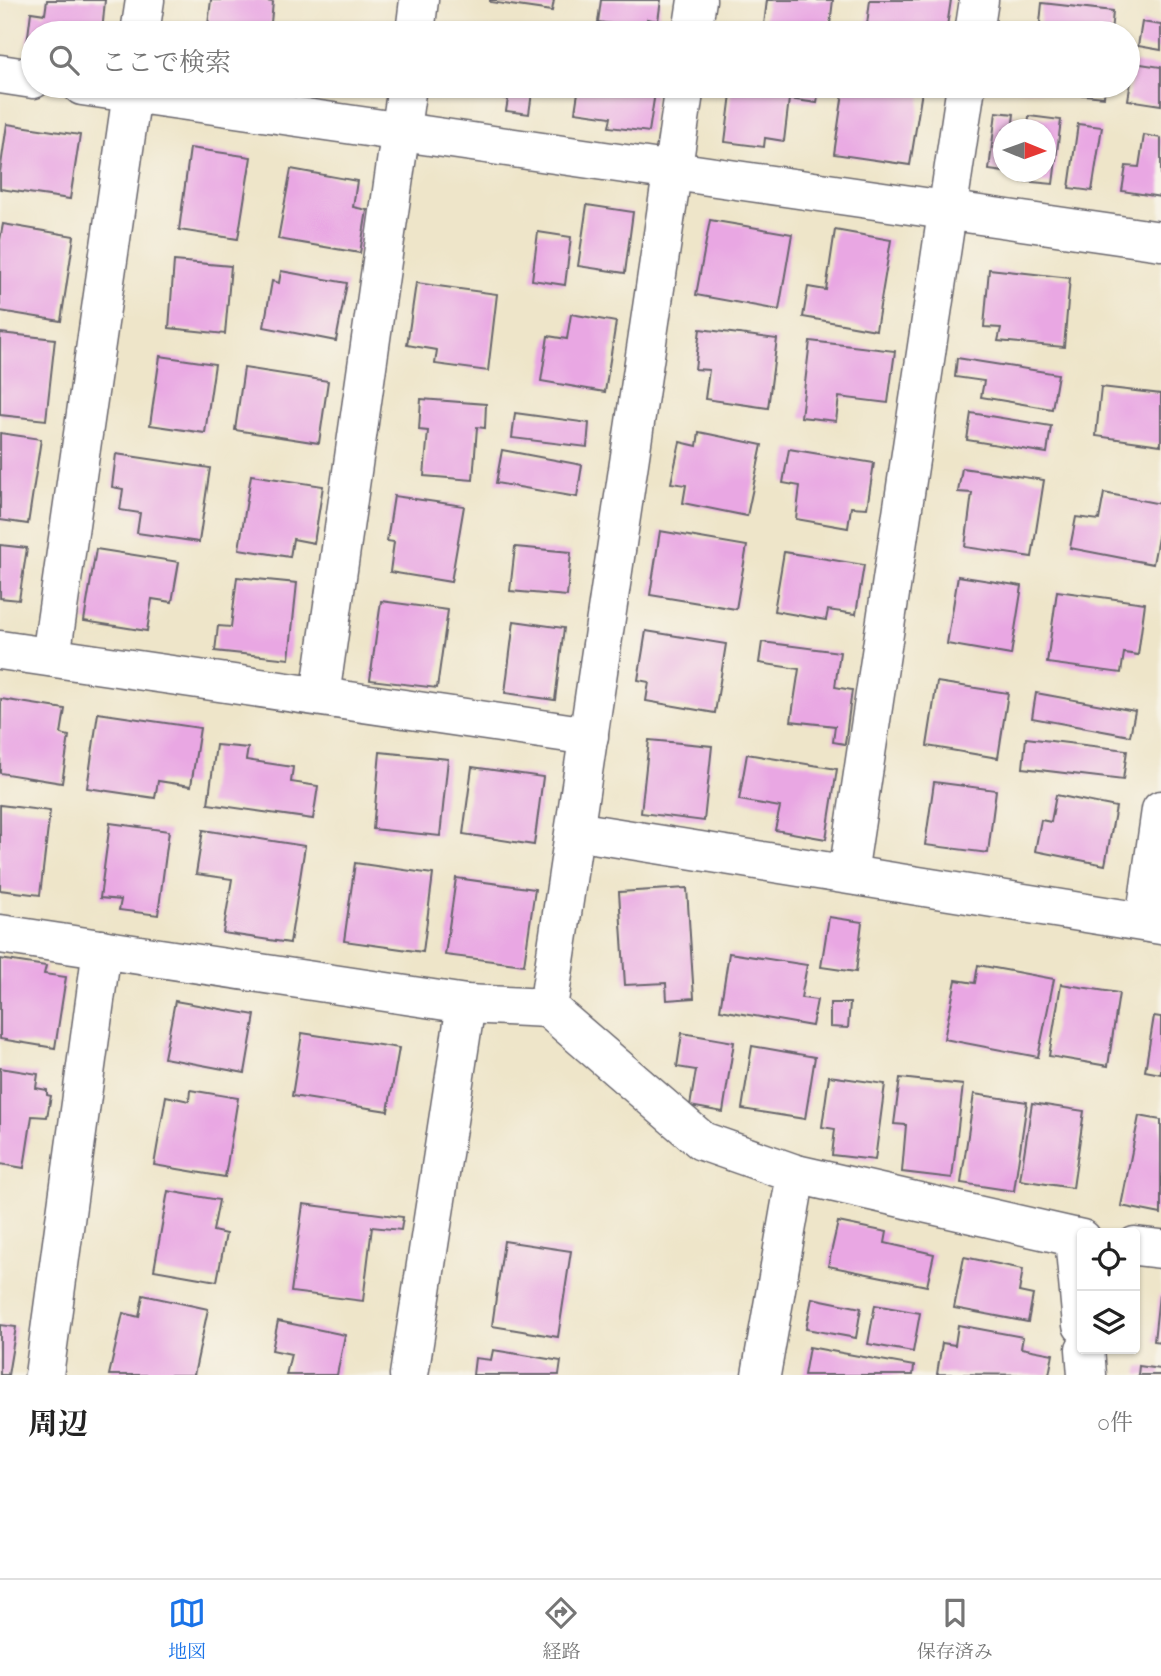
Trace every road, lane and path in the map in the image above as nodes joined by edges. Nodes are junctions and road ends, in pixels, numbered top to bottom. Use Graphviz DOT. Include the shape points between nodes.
graph roads {
  1 [pos="145,0"];
  2 [pos="419,0"];
  3 [pos="697,0"];
  4 [pos="979,0"];
  5 [pos="142,21"];
  6 [pos="416,21"];
  7 [pos="694,21"];
  8 [pos="976,21"];
  9 [pos="0,74"];
  10 [pos="21,77"];
  11 [pos="131,98"];
  12 [pos="190,98"];
  13 [pos="405,98"];
  14 [pos="683,98"];
  15 [pos="964,98"];
  16 [pos="401,131"];
  17 [pos="672,170"];
  18 [pos="948,210"];
  19 [pos="1161,241"];
  20 [pos="0,650"];
  21 [pos="51,657"];
  22 [pos="320,696"];
  23 [pos="589,736"];
  24 [pos="1161,810"];
  25 [pos="575,831"];
  26 [pos="848,874"];
  27 [pos="1153,923"];
  28 [pos="0,934"];
  29 [pos="102,949"];
  30 [pos="466,1004"];
  31 [pos="548,1008"];
  32 [pos="796,1174"];
  33 [pos="1077,1238"];
  34 [pos="1140,1247"];
  35 [pos="1161,1249"];
  36 [pos="1085,1354"];
  37 [pos="44,1375"];
  38 [pos="409,1375"];
  39 [pos="761,1375"];
  40 [pos="1087,1375"];
  1 -- 5 [label="street"];
  2 -- 6 [label="street"];
  3 -- 7 [label="street"];
  4 -- 8 [label="street"];
  9 -- 10 [label="street"];
  11 -- 21 [label="street"];
  12 -- 16 [label="street"];
  13 -- 16 [label="street"];
  14 -- 17 [label="street"];
  15 -- 18 [label="street"];
  16 -- 17 [label="street"];
  16 -- 22 [label="street"];
  17 -- 18 [label="street"];
  17 -- 23 [label="street"];
  18 -- 19 [label="street"];
  18 -- 26 [label="street"];
  20 -- 21 [label="street"];
  21 -- 22 [label="street"];
  22 -- 23 [label="street"];
  23 -- 25 [label="street"];
  24 -- 27 [label="street"];
  25 -- 26 [label="street"];
  25 -- 31 [label="street"];
  26 -- 27 [label="street"];
  28 -- 29 [label="street"];
  29 -- 30 [label="street"];
  29 -- 37 [label="street"];
  30 -- 31 [label="street"];
  30 -- 38 [label="street"];
  31 -- 32 [label="street" via="702,1141"];
  32 -- 33 [label="street"];
  32 -- 39 [label="street"];
  34 -- 35 [label="street"];
  36 -- 40 [label="street"];
}
